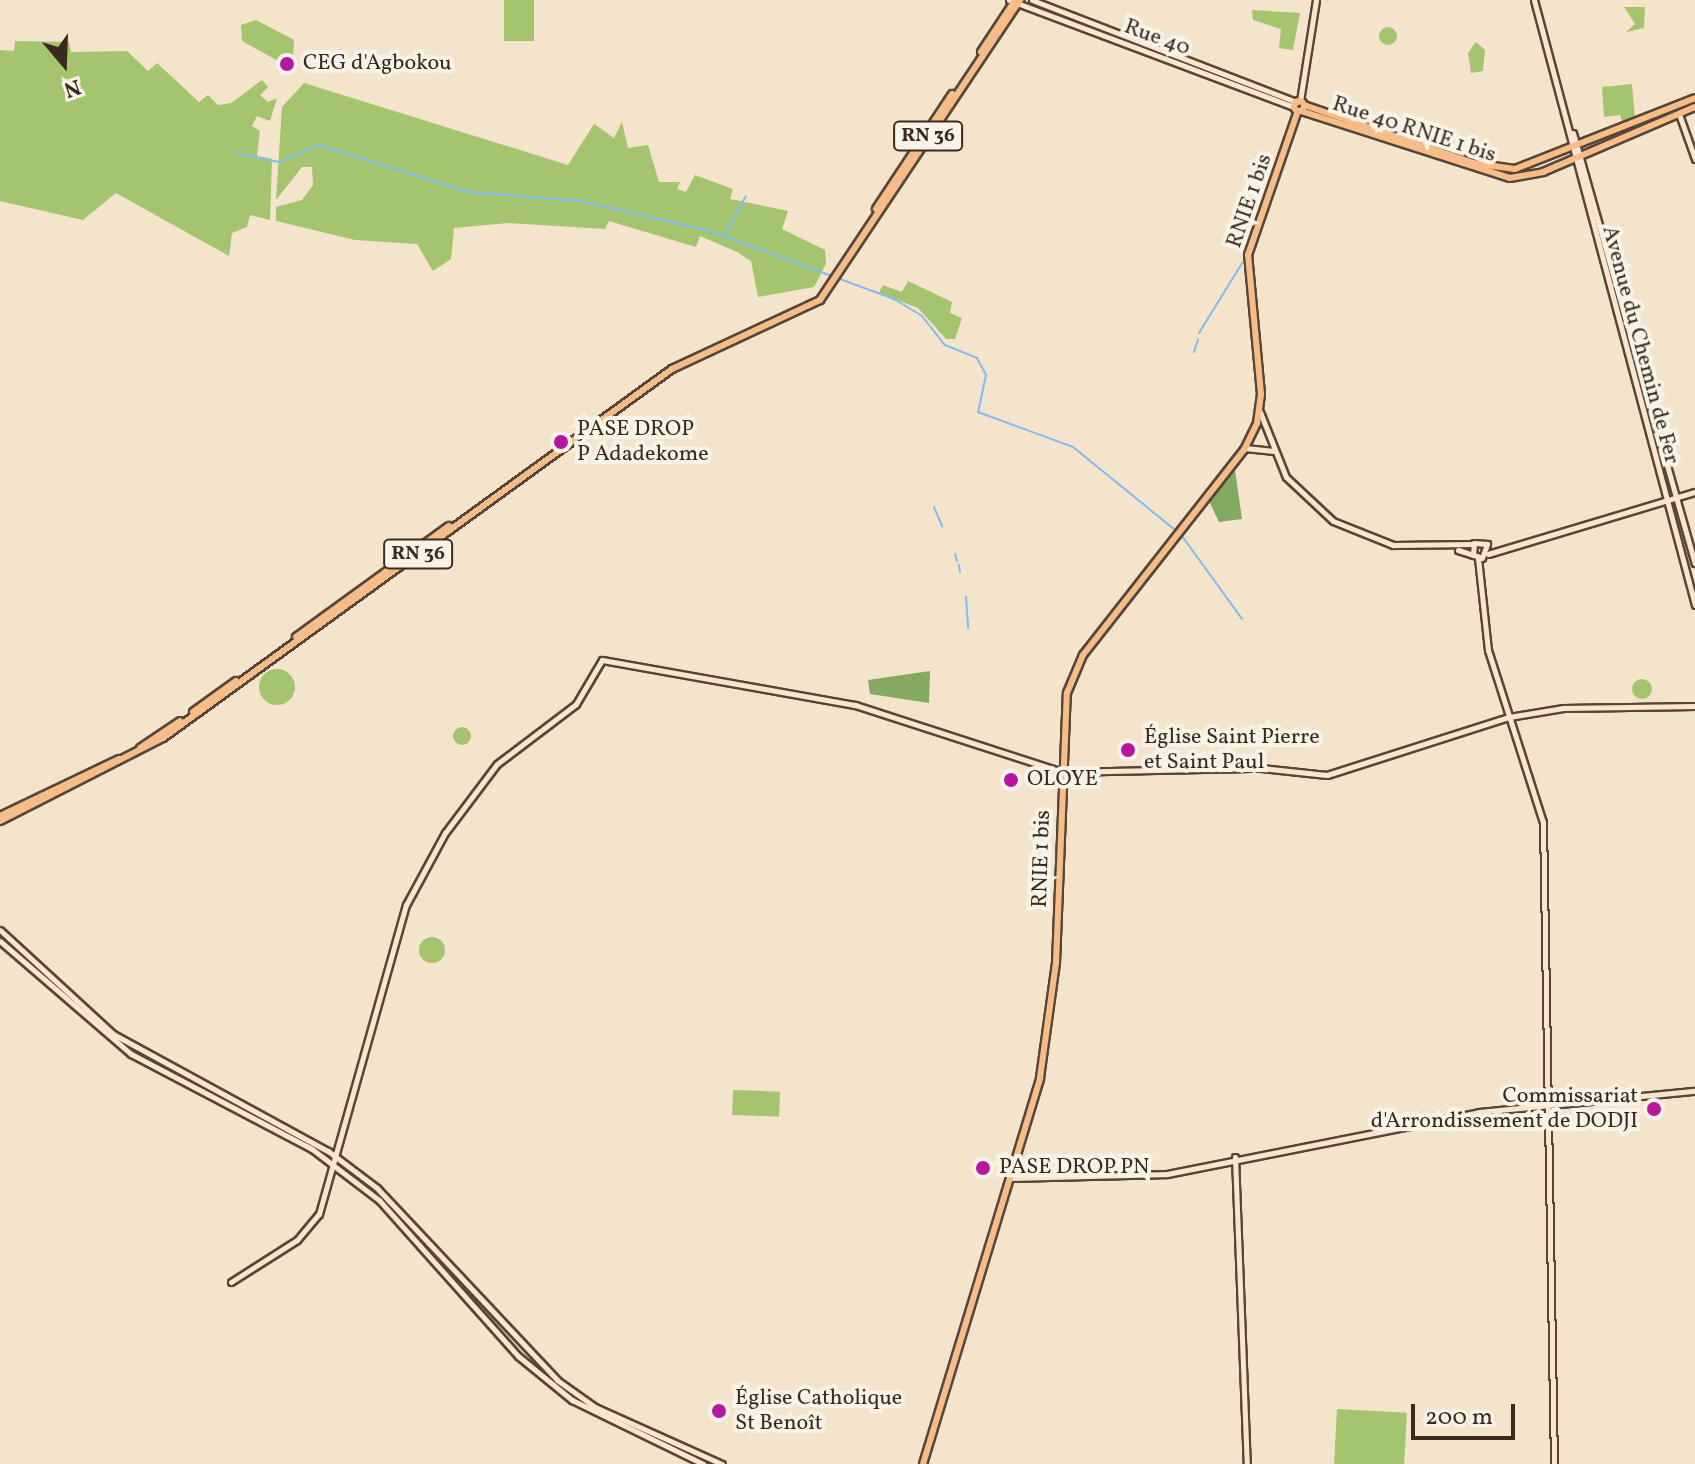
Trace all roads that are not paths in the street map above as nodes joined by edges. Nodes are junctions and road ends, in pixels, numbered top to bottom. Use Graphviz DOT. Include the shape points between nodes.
graph roads {
  1 [pos="1034,0"];
  2 [pos="1316,0"];
  3 [pos="1536,0"];
  4 [pos="1016,1"];
  5 [pos="1032,9"];
  6 [pos="1695,98"];
  7 [pos="1695,107"];
  8 [pos="1298,108"];
  9 [pos="1679,114"];
  10 [pos="1576,148"];
  11 [pos="1584,154"];
  12 [pos="1573,159"];
  13 [pos="1695,159"];
  14 [pos="1260,412"];
  15 [pos="1245,448"];
  16 [pos="1274,451"];
  17 [pos="1695,492"];
  18 [pos="1677,497"];
  19 [pos="1666,500"];
  20 [pos="1485,542"];
  21 [pos="1473,544"];
  22 [pos="1504,544"];
  23 [pos="1453,549"];
  24 [pos="1488,554"];
  25 [pos="1476,557"];
  26 [pos="1695,563"];
  27 [pos="1695,605"];
  28 [pos="1695,706"];
  29 [pos="1509,717"];
  30 [pos="1063,772"];
  31 [pos="0,818"];
  32 [pos="0,930"];
  33 [pos="0,941"];
  34 [pos="1695,1091"];
  35 [pos="1549,1104"];
  36 [pos="1235,1157"];
  37 [pos="338,1159"];
  38 [pos="336,1167"];
  39 [pos="1013,1178"];
  40 [pos="231,1282"];
  41 [pos="703,1464"];
  42 [pos="722,1464"];
  43 [pos="923,1464"];
  44 [pos="1247,1464"];
  45 [pos="1554,1464"];
  1 -- 5 [label="main road"];
  1 -- 8 [label="main road, Rue 40"];
  2 -- 8 [label="main road"];
  3 -- 10 [label="main road, Avenue du Chemin de Fer"];
  4 -- 5 [label="main road, Rue 40 / RN 36"];
  4 -- 31 [label="main road, RN 36" via="833,285 762,329 671,366 137,750"];
  5 -- 8 [label="main road, Rue 40 / RN 36"];
  6 -- 10 [label="main road, Rue 40 RNIE 1 bis"];
  7 -- 9 [label="main road, Rue 40 RNIE 1 bis"];
  8 -- 10 [label="main road, Rue 40 RNIE 1 bis" via="1486,166 1525,167"];
  8 -- 12 [label="main road, Rue 40 RNIE 1 bis" via="1491,177 1528,176"];
  8 -- 14 [label="main road, RNIE 1 bis" via="1247,263"];
  9 -- 11 [label="main road, Rue 40 RNIE 1 bis"];
  9 -- 13 [label="main road"];
  10 -- 11 [label="main road, Avenue du Chemin de Fer"];
  10 -- 12 [label="main road, Avenue du Chemin de Fer"];
  11 -- 12 [label="main road, Rue 40 RNIE 1 bis"];
  11 -- 18 [label="main road, Avenue du Chemin de Fer"];
  12 -- 19 [label="main road, Avenue du Chemin de Fer"];
  14 -- 15 [label="main road, RNIE 1 bis"];
  14 -- 16 [label="main road"];
  15 -- 16 [label="main road"];
  15 -- 30 [label="main road, RNIE 1 bis" via="1083,655 1066,704"];
  16 -- 23 [label="main road" via="1296,490 1344,527 1373,541"];
  17 -- 18 [label="main road"];
  18 -- 19 [label="main road"];
  18 -- 26 [label="main road, Avenue du Chemin de Fer"];
  19 -- 22 [label="main road"];
  19 -- 27 [label="main road, Avenue du Chemin de Fer"];
  20 -- 21 [label="main road"];
  20 -- 22 [label="main road"];
  20 -- 24 [label="main road"];
  21 -- 23 [label="main road"];
  21 -- 25 [label="main road"];
  22 -- 24 [label="main road"];
  23 -- 25 [label="main road"];
  24 -- 25 [label="main road"];
  25 -- 29 [label="main road" via="1488,650"];
  28 -- 29 [label="main road" via="1563,708"];
  29 -- 30 [label="main road" via="1327,775 1261,768"];
  29 -- 35 [label="main road" via="1543,822"];
  30 -- 37 [label="main road" via="855,705 602,660 576,704 476,786 409,897"];
  30 -- 39 [label="main road, RNIE 1 bis" via="1052,1003"];
  32 -- 37 [label="main road" via="113,1034"];
  33 -- 38 [label="main road" via="131,1054"];
  34 -- 35 [label="main road"];
  35 -- 36 [label="main road" via="1337,1146"];
  35 -- 45 [label="main road"];
  36 -- 39 [label="main road" via="1167,1174"];
  36 -- 44 [label="main road"];
  37 -- 38 [label="main road"];
  37 -- 42 [label="main road" via="377,1188 557,1380 595,1407"];
  38 -- 40 [label="main road" via="312,1226"];
  38 -- 41 [label="main road" via="379,1200 518,1356 597,1416"];
  39 -- 43 [label="main road, RNIE 1 bis"];
}
